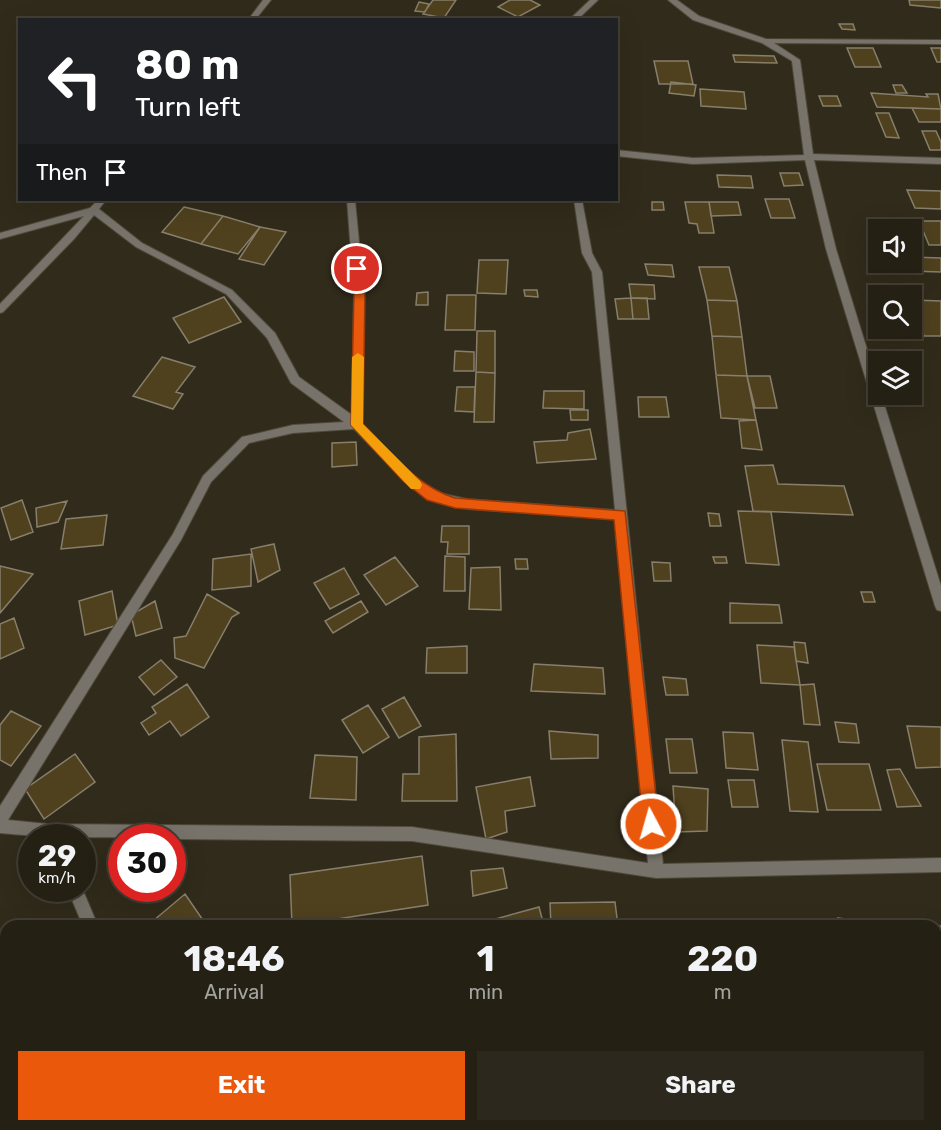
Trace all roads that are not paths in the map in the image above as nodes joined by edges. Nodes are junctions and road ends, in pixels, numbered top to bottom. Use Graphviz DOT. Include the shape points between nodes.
graph roads {
  1 [pos="267,0"];
  2 [pos="594,0"];
  3 [pos="672,0"];
  4 [pos="253,18"];
  5 [pos="574,18"];
  6 [pos="765,41"];
  7 [pos="941,42"];
  8 [pos="618,153"];
  9 [pos="809,157"];
  10 [pos="941,160"];
  11 [pos="101,201"];
  12 [pos="351,201"];
  13 [pos="578,201"];
  14 [pos="93,210"];
  15 [pos="0,236"];
  16 [pos="0,310"];
  17 [pos="357,425"];
  18 [pos="620,515"];
  19 [pos="941,606"];
  20 [pos="0,819"];
  21 [pos="0,826"];
  22 [pos="18,829"];
  23 [pos="96,834"];
  24 [pos="941,865"];
  25 [pos="656,871"];
  26 [pos="80,902"];
  27 [pos="88,920"];
  1 -- 4 [label="street"];
  2 -- 5 [label="street"];
  3 -- 6 [label="street" via="696,18"];
  6 -- 7 [label="street"];
  6 -- 9 [label="street" via="796,60"];
  8 -- 9 [label="street" via="693,161"];
  9 -- 10 [label="street"];
  9 -- 19 [label="street" via="831,249"];
  11 -- 14 [label="street"];
  12 -- 17 [label="street" via="359,292"];
  13 -- 18 [label="street" via="587,253 597,272"];
  14 -- 15 [label="street"];
  14 -- 16 [label="street"];
  14 -- 17 [label="street" via="139,245 229,292 271,336 295,380"];
  17 -- 18 [label="street" via="419,488 443,500"];
  17 -- 20 [label="street" via="293,429 246,440 207,479 177,537"];
  18 -- 25 [label="street"];
  21 -- 22 [label="street"];
  23 -- 25 [label="street" via="412,834"];
  24 -- 25 [label="street"];
  26 -- 27 [label="street"];
}
